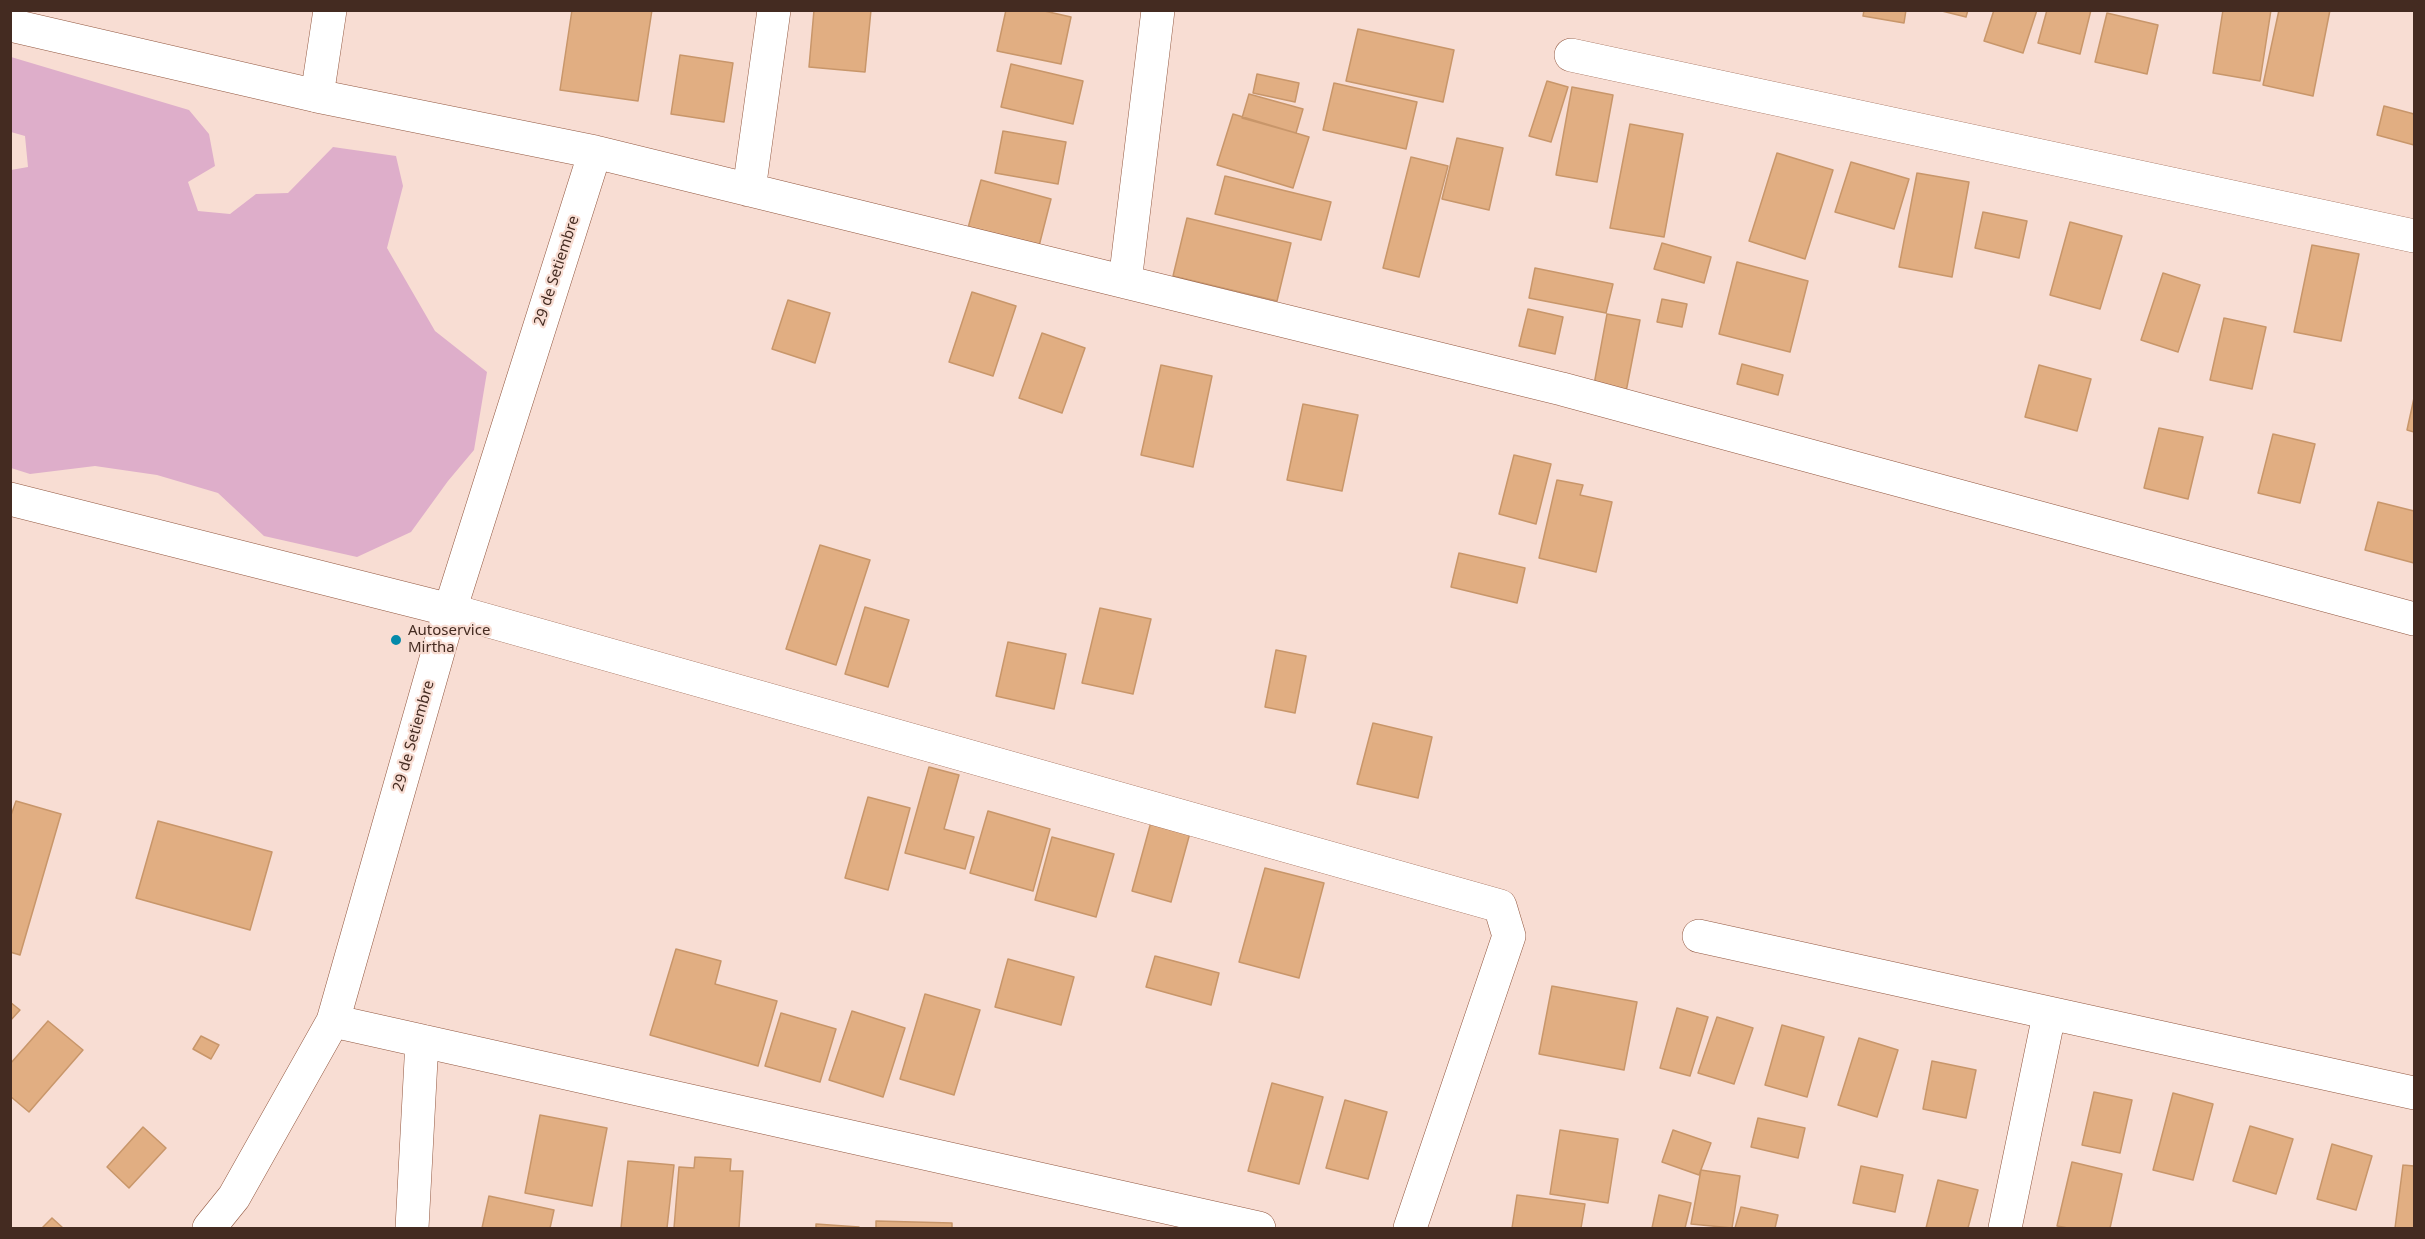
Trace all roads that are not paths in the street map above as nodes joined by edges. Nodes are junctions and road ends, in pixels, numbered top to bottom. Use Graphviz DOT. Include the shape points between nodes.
graph roads {
  1 [pos="330,10"];
  2 [pos="774,10"];
  3 [pos="1158,10"];
  4 [pos="10,25"];
  5 [pos="1571,55"];
  6 [pos="317,96"];
  7 [pos="595,152"];
  8 [pos="749,190"];
  9 [pos="2415,236"];
  10 [pos="1125,282"];
  11 [pos="10,499"];
  12 [pos="450,610"];
  13 [pos="2415,619"];
  14 [pos="1699,936"];
  15 [pos="2049,1015"];
  16 [pos="333,1021"];
  17 [pos="422,1041"];
  18 [pos="2415,1093"];
  19 [pos="209,1228"];
  20 [pos="412,1228"];
  21 [pos="1259,1228"];
  22 [pos="1410,1228"];
  23 [pos="2004,1228"];
  1 -- 6 [label="street"];
  2 -- 8 [label="street"];
  3 -- 10 [label="street"];
  4 -- 6 [label="street"];
  5 -- 9 [label="street"];
  6 -- 7 [label="street"];
  7 -- 8 [label="street"];
  7 -- 12 [label="street, 29 de Setiembre"];
  8 -- 10 [label="street"];
  10 -- 13 [label="street" via="1574,392"];
  11 -- 12 [label="street"];
  12 -- 16 [label="street, 29 de Setiembre"];
  12 -- 22 [label="street" via="1500,906 1509,936"];
  14 -- 15 [label="street"];
  15 -- 18 [label="street"];
  15 -- 23 [label="street"];
  16 -- 17 [label="street"];
  16 -- 19 [label="street, 29 de Setiembre" via="234,1197"];
  17 -- 20 [label="street"];
  17 -- 21 [label="street"];
}
